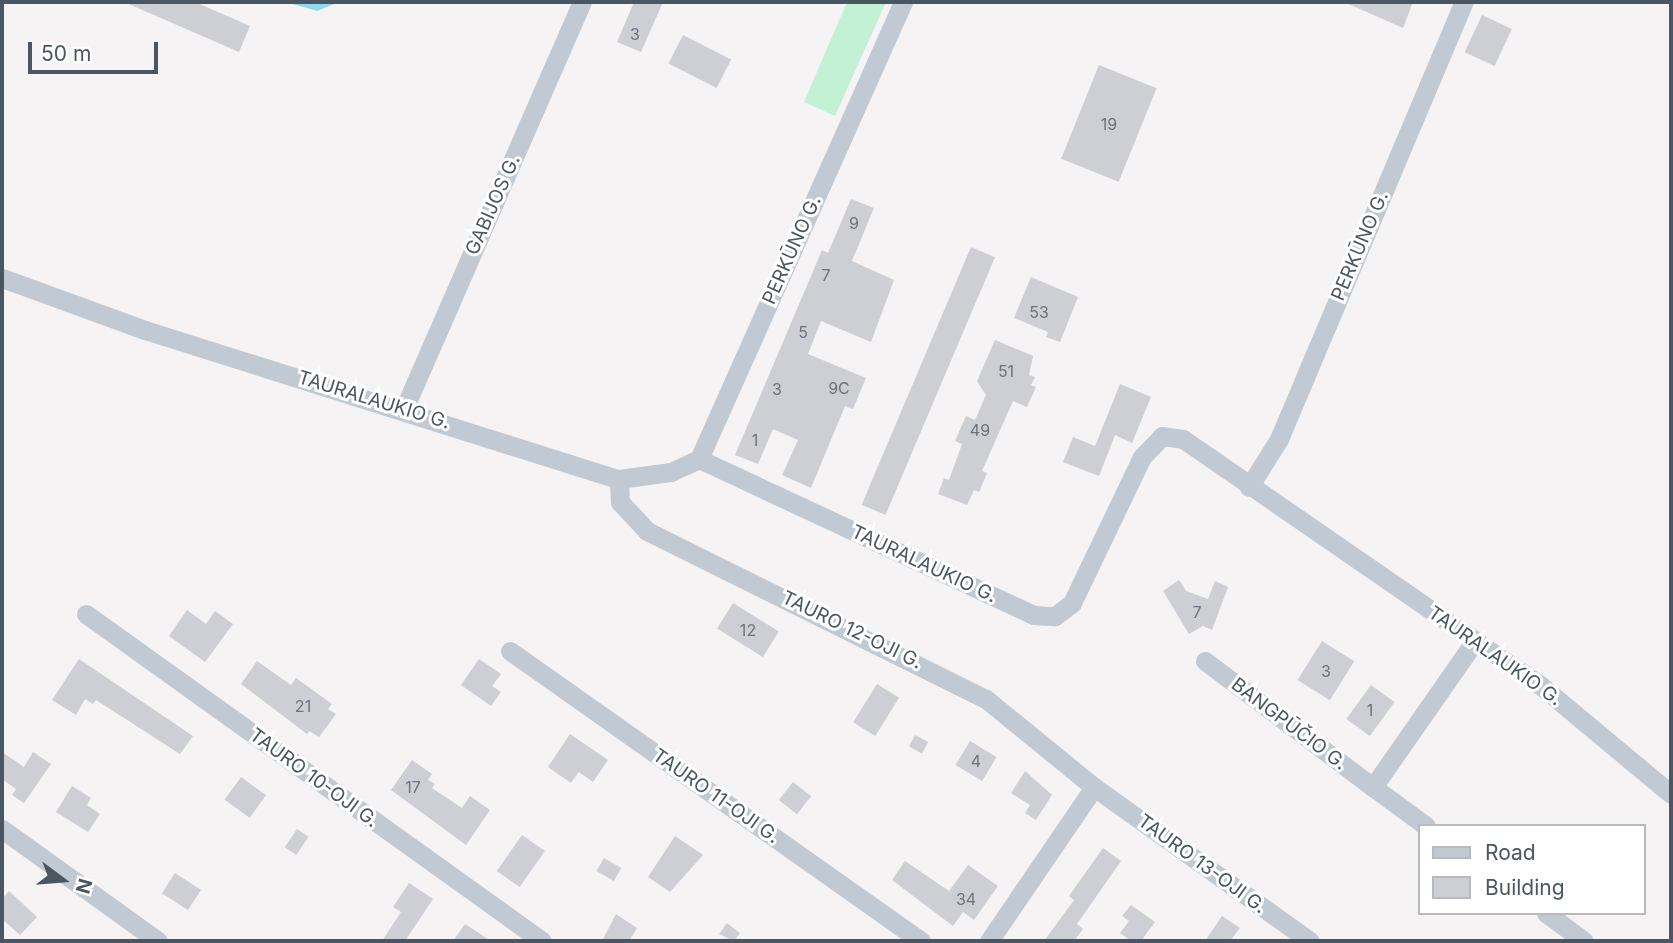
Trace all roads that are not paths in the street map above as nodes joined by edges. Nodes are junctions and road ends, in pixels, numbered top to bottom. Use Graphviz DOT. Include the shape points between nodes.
graph roads {
  1 [pos="582,2"];
  2 [pos="903,2"];
  3 [pos="1464,2"];
  4 [pos="2,278"];
  5 [pos="404,409"];
  6 [pos="699,460"];
  7 [pos="619,478"];
  8 [pos="1249,487"];
  9 [pos="86,614"];
  10 [pos="1475,641"];
  11 [pos="510,651"];
  12 [pos="1205,661"];
  13 [pos="1094,787"];
  14 [pos="1373,787"];
  15 [pos="1671,794"];
  16 [pos="1423,824"];
  17 [pos="2,829"];
  18 [pos="1549,915"];
  19 [pos="158,941"];
  20 [pos="542,941"];
  21 [pos="921,941"];
  22 [pos="989,941"];
  23 [pos="1310,941"];
  24 [pos="1584,941"];
  1 -- 5 [label="street, GABIJOS G."];
  2 -- 6 [label="street, PERKŪNO G."];
  3 -- 8 [label="street, PERKŪNO G." via="1279,439"];
  4 -- 5 [label="street, TAURALAUKIO G." via="145,330"];
  5 -- 7 [label="street, TAURALAUKIO G."];
  6 -- 7 [label="street, TAURALAUKIO G." via="671,472"];
  6 -- 8 [label="street, TAURALAUKIO G." via="1033,615 1055,616 1072,603 1142,457 1163,436 1183,439"];
  7 -- 13 [label="street, TAURO 12-OJI G." via="620,502 647,531 986,699"];
  8 -- 10 [label="street, TAURALAUKIO G."];
  9 -- 20 [label="street, TAURO 10-OJI G."];
  10 -- 14 [label="street"];
  10 -- 15 [label="street, TAURALAUKIO G." via="1540,685"];
  11 -- 21 [label="street, TAURO 11-OJI G."];
  12 -- 14 [label="street, BANGPŪČIO G."];
  13 -- 22 [label="street"];
  13 -- 23 [label="street, TAURO 13-OJI G."];
  14 -- 16 [label="street, BANGPŪČIO G."];
  17 -- 19 [label="street"];
  18 -- 24 [label="street"];
}
